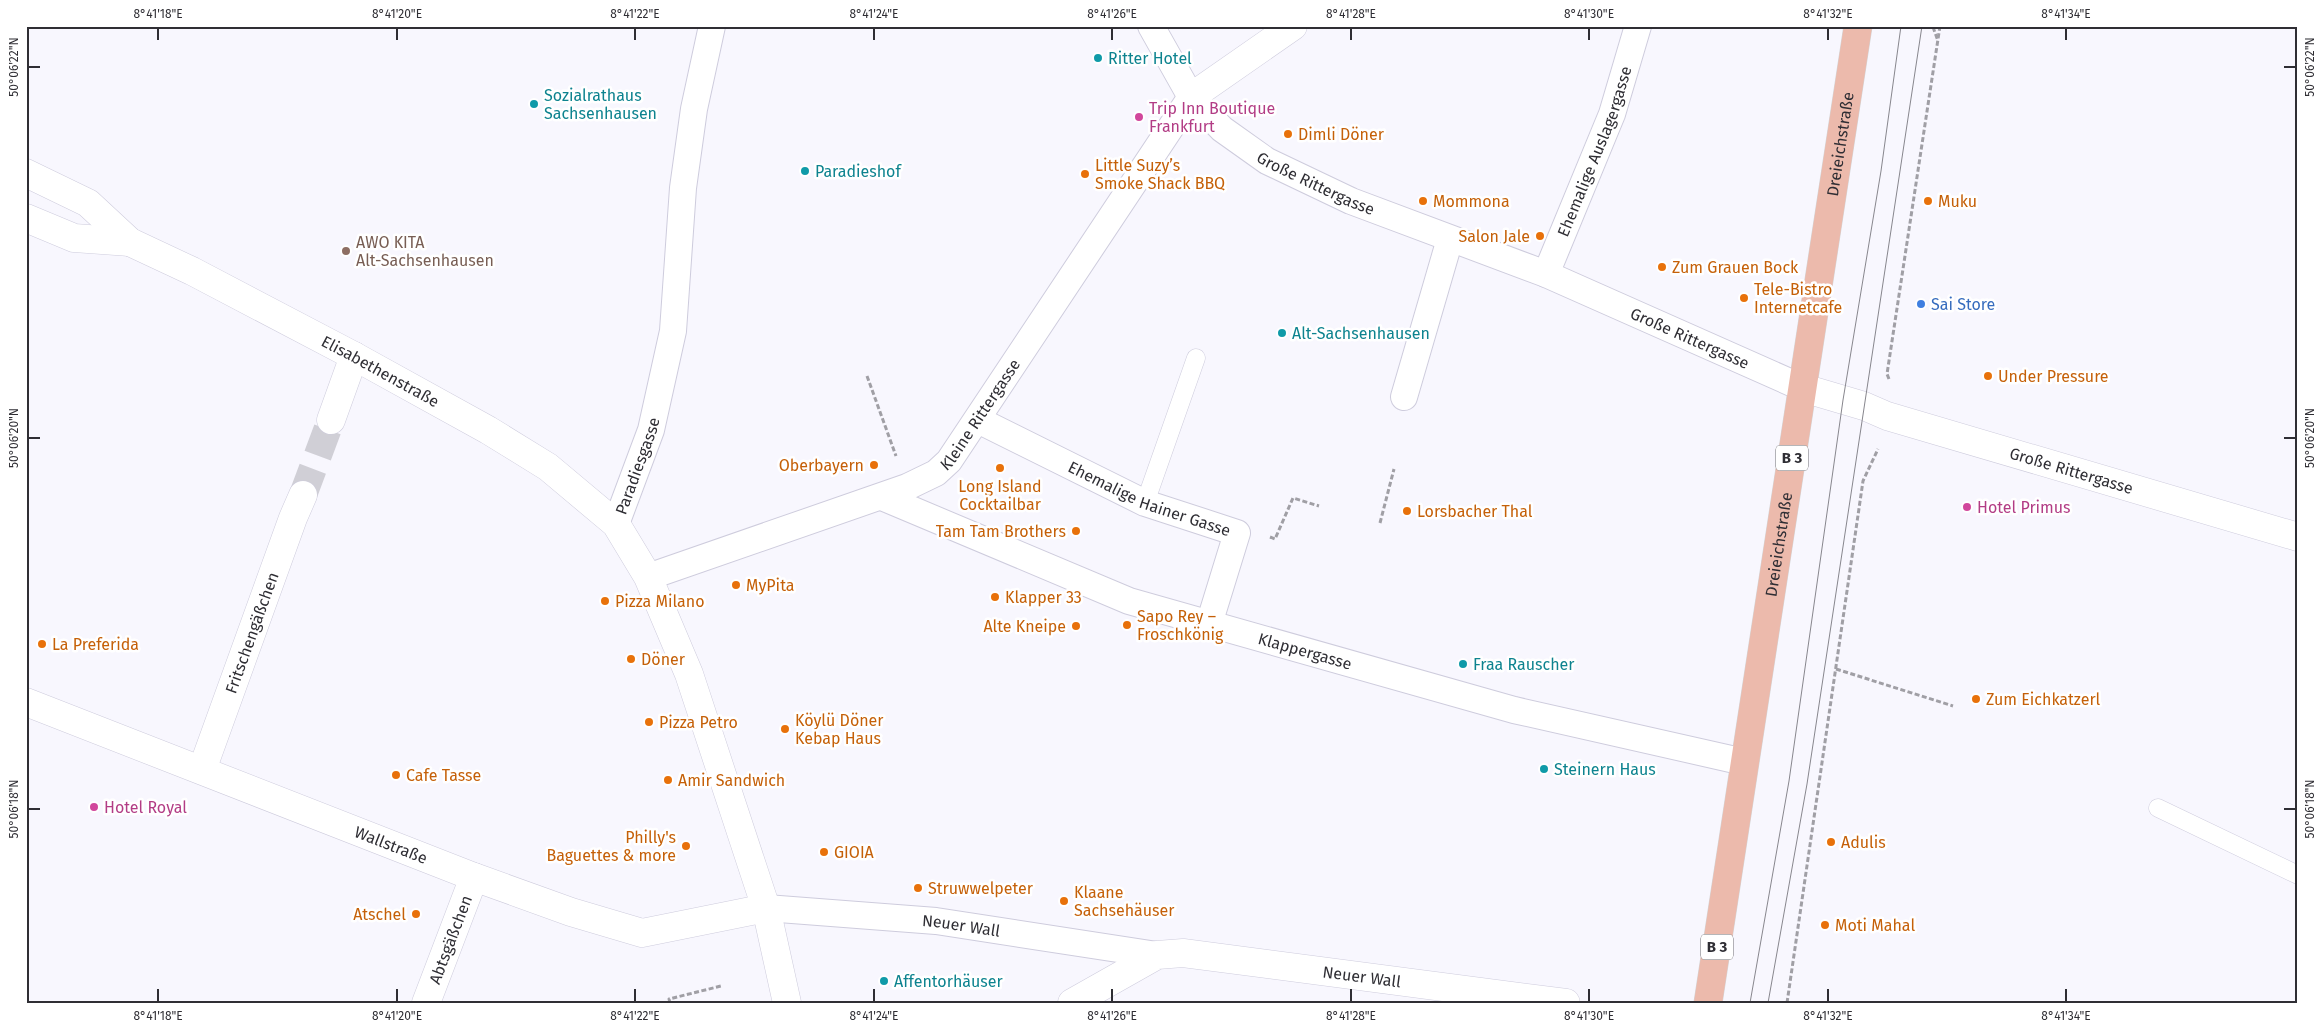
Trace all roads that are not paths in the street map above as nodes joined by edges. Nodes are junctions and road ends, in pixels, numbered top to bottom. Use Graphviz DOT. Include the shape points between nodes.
graph roads {
  1 [pos="712,26"];
  2 [pos="1150,26"];
  3 [pos="1293,26"];
  4 [pos="1638,26"];
  5 [pos="1858,26"];
  6 [pos="1191,97"];
  7 [pos="33,179"];
  8 [pos="26,218"];
  9 [pos="1450,239"];
  10 [pos="130,242"];
  11 [pos="1546,274"];
  12 [pos="354,356"];
  13 [pos="1196,358"];
  14 [pos="1803,388"];
  15 [pos="1404,397"];
  16 [pos="331,420"];
  17 [pos="978,420"];
  18 [pos="303,495"];
  19 [pos="882,496"];
  20 [pos="1145,503"];
  21 [pos="616,524"];
  22 [pos="2298,537"];
  23 [pos="648,577"];
  24 [pos="1209,624"];
  25 [pos="26,702"];
  26 [pos="1744,762"];
  27 [pos="202,770"];
  28 [pos="2158,808"];
  29 [pos="2298,875"];
  30 [pos="474,877"];
  31 [pos="766,908"];
  32 [pos="1157,955"];
  33 [pos="426,1003"];
  34 [pos="787,1003"];
  35 [pos="808,1003"];
  36 [pos="1072,1003"];
  37 [pos="1566,1003"];
  38 [pos="1708,1003"];
  1 -- 21 [label="street, Paradiesgasse" via="694,109 683,188 673,331 651,430"];
  2 -- 6 [label="street, Große Rittergasse"];
  3 -- 6 [label="street"];
  4 -- 11 [label="street, Ehemalige Auslagergasse" via="1612,114"];
  5 -- 14 [label="main road, Dreieichstraße / B 3"];
  6 -- 9 [label="street, Große Rittergasse" via="1222,129 1268,161 1351,201"];
  6 -- 17 [label="street, Kleine Rittergasse"];
  7 -- 10 [label="street, Elisabethenstraße" via="88,203"];
  8 -- 10 [label="street, Elisabethenstraße" via="74,238"];
  9 -- 11 [label="street, Große Rittergasse"];
  9 -- 15 [label="street"];
  10 -- 12 [label="street, Elisabethenstraße"];
  11 -- 14 [label="street, Große Rittergasse"];
  12 -- 16 [label="street"];
  12 -- 21 [label="street, Elisabethenstraße" via="548,466"];
  13 -- 20 [label="lane"];
  14 -- 22 [label="street, Große Rittergasse" via="1887,416"];
  14 -- 26 [label="main road, Dreieichstraße / B 3"];
  17 -- 19 [label="street, Kleine Rittergasse" via="949,460 936,472"];
  17 -- 20 [label="street, Ehemalige Hainer Gasse"];
  18 -- 27 [label="street, Fritschengäßchen"];
  19 -- 23 [label="street, Kleine Rittergasse"];
  19 -- 24 [label="street, Klappergasse" via="1129,601"];
  20 -- 24 [label="street, Ehemalige Hainer Gasse" via="1237,533"];
  21 -- 23 [label="street, Paradiesgasse"];
  23 -- 31 [label="street, Paradiesgasse" via="689,674"];
  24 -- 26 [label="street, Klappergasse" via="1514,710"];
  25 -- 27 [label="street, Wallstraße"];
  26 -- 38 [label="main road, Dreieichstraße / B 3"];
  27 -- 30 [label="street, Wallstraße"];
  28 -- 29 [label="lane"];
  30 -- 31 [label="street, Wallstraße" via="571,912 642,933"];
  30 -- 33 [label="street, Abtsgäßchen"];
  31 -- 32 [label="street, Neuer Wall" via="936,921"];
  31 -- 34 [label="street, Paradiesgasse"];
  31 -- 35 [label="street, Paradiesgasse"];
  32 -- 36 [label="street, Neuer Wall"];
  32 -- 37 [label="street, Neuer Wall" via="1183,952"];
}
